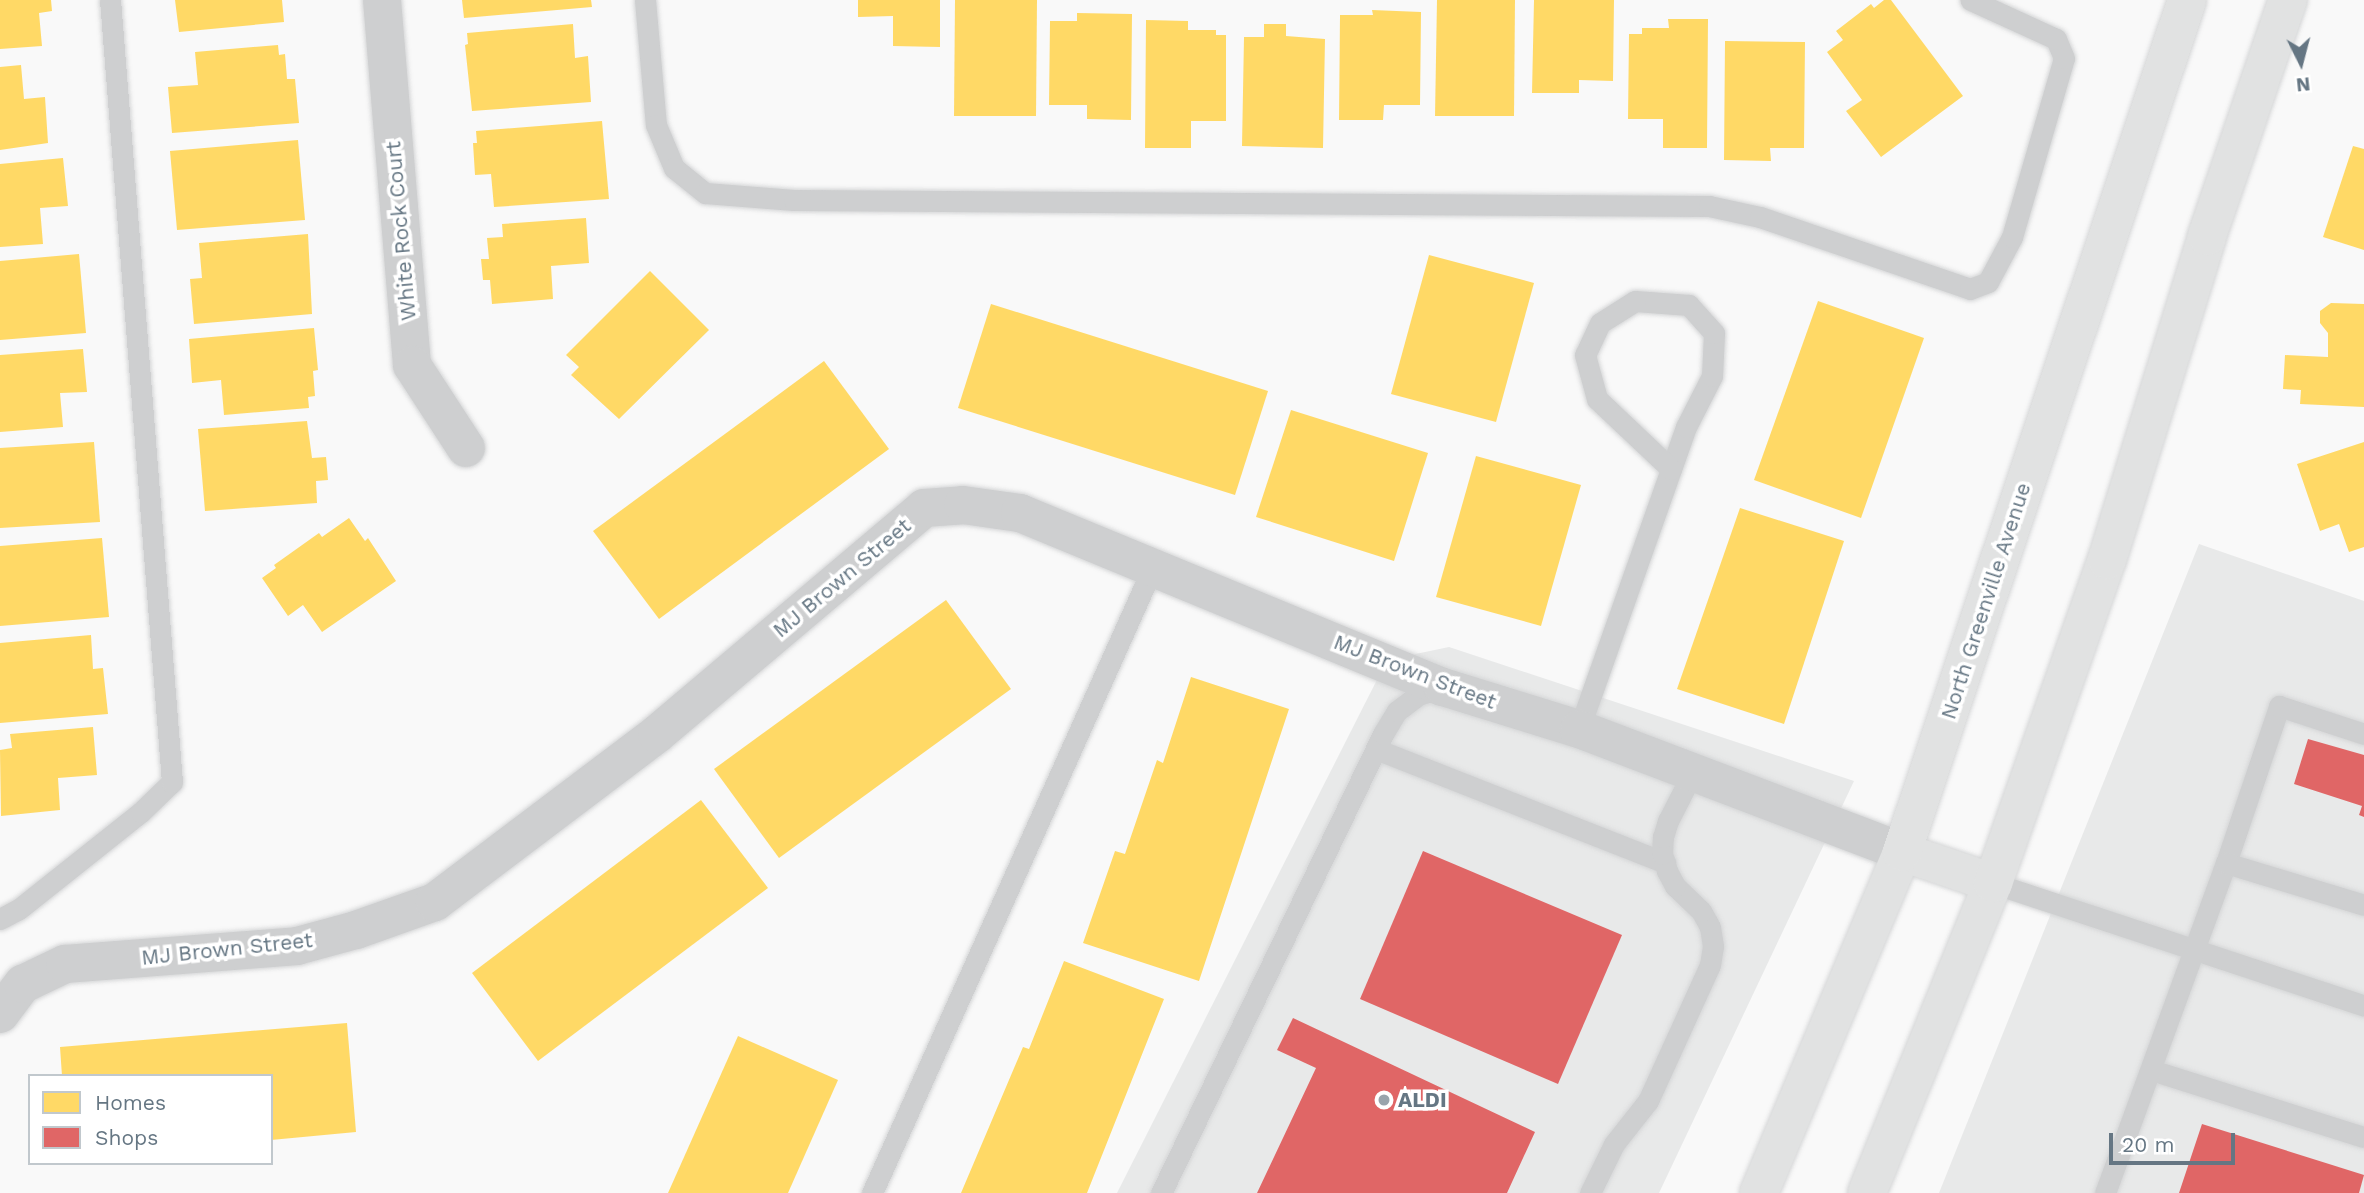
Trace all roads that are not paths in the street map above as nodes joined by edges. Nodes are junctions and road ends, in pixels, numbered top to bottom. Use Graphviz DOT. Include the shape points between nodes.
graph roads {
  1 [pos="110,0"];
  2 [pos="382,0"];
  3 [pos="645,0"];
  4 [pos="1971,0"];
  5 [pos="2187,0"];
  6 [pos="2288,0"];
  7 [pos="466,447"];
  8 [pos="1671,469"];
  9 [pos="1153,567"];
  10 [pos="1443,687"];
  11 [pos="1579,729"];
  12 [pos="2364,734"];
  13 [pos="1376,749"];
  14 [pos="1693,772"];
  15 [pos="1902,852"];
  16 [pos="1665,863"];
  17 [pos="2226,863"];
  18 [pos="1993,883"];
  19 [pos="2364,905"];
  20 [pos="0,919"];
  21 [pos="2196,951"];
  22 [pos="2364,1006"];
  23 [pos="0,1014"];
  24 [pos="2151,1070"];
  25 [pos="2364,1137"];
  26 [pos="872,1193"];
  27 [pos="1161,1193"];
  28 [pos="1590,1193"];
  29 [pos="1759,1193"];
  30 [pos="1867,1193"];
  31 [pos="2105,1193"];
  1 -- 20 [label="lane" via="172,782 141,812 19,909"];
  2 -- 7 [label="street, White Rock Court" via="412,365"];
  3 -- 4 [label="lane" via="656,125 674,168 705,193 794,200 1709,206 1760,217 1970,289 1988,282 2012,237 2064,58 2056,39"];
  5 -- 15 [label="main road, North Greenville Avenue"];
  6 -- 18 [label="main road" via="2207,236 2107,560"];
  8 -- 8 [label="lane" via="1712,376 1714,333 1689,305 1635,301 1600,323 1584,355 1597,399"];
  8 -- 11 [label="lane"];
  9 -- 10 [label="street, MJ Brown Street"];
  9 -- 23 [label="street, MJ Brown Street" via="1020,513 963,505 923,508 657,734 435,902 297,946 65,964 23,984"];
  9 -- 26 [label="lane"];
  10 -- 11 [label="street, MJ Brown Street"];
  10 -- 13 [label="lane" via="1418,695 1397,711"];
  11 -- 14 [label="street, MJ Brown Street"];
  12 -- 17 [label="lane" via="2279,706"];
  13 -- 16 [label="lane"];
  13 -- 27 [label="lane"];
  14 -- 15 [label="street, MJ Brown Street"];
  14 -- 16 [label="lane" via="1663,837"];
  15 -- 18 [label="main road"];
  15 -- 29 [label="main road, North Greenville Avenue"];
  16 -- 28 [label="lane" via="1675,886 1702,911 1710,927 1710,965 1648,1101 1614,1143"];
  17 -- 19 [label="lane"];
  17 -- 21 [label="lane"];
  18 -- 21 [label="lane"];
  18 -- 30 [label="main road"];
  21 -- 22 [label="lane"];
  21 -- 24 [label="lane"];
  24 -- 25 [label="lane"];
  24 -- 31 [label="lane"];
}
